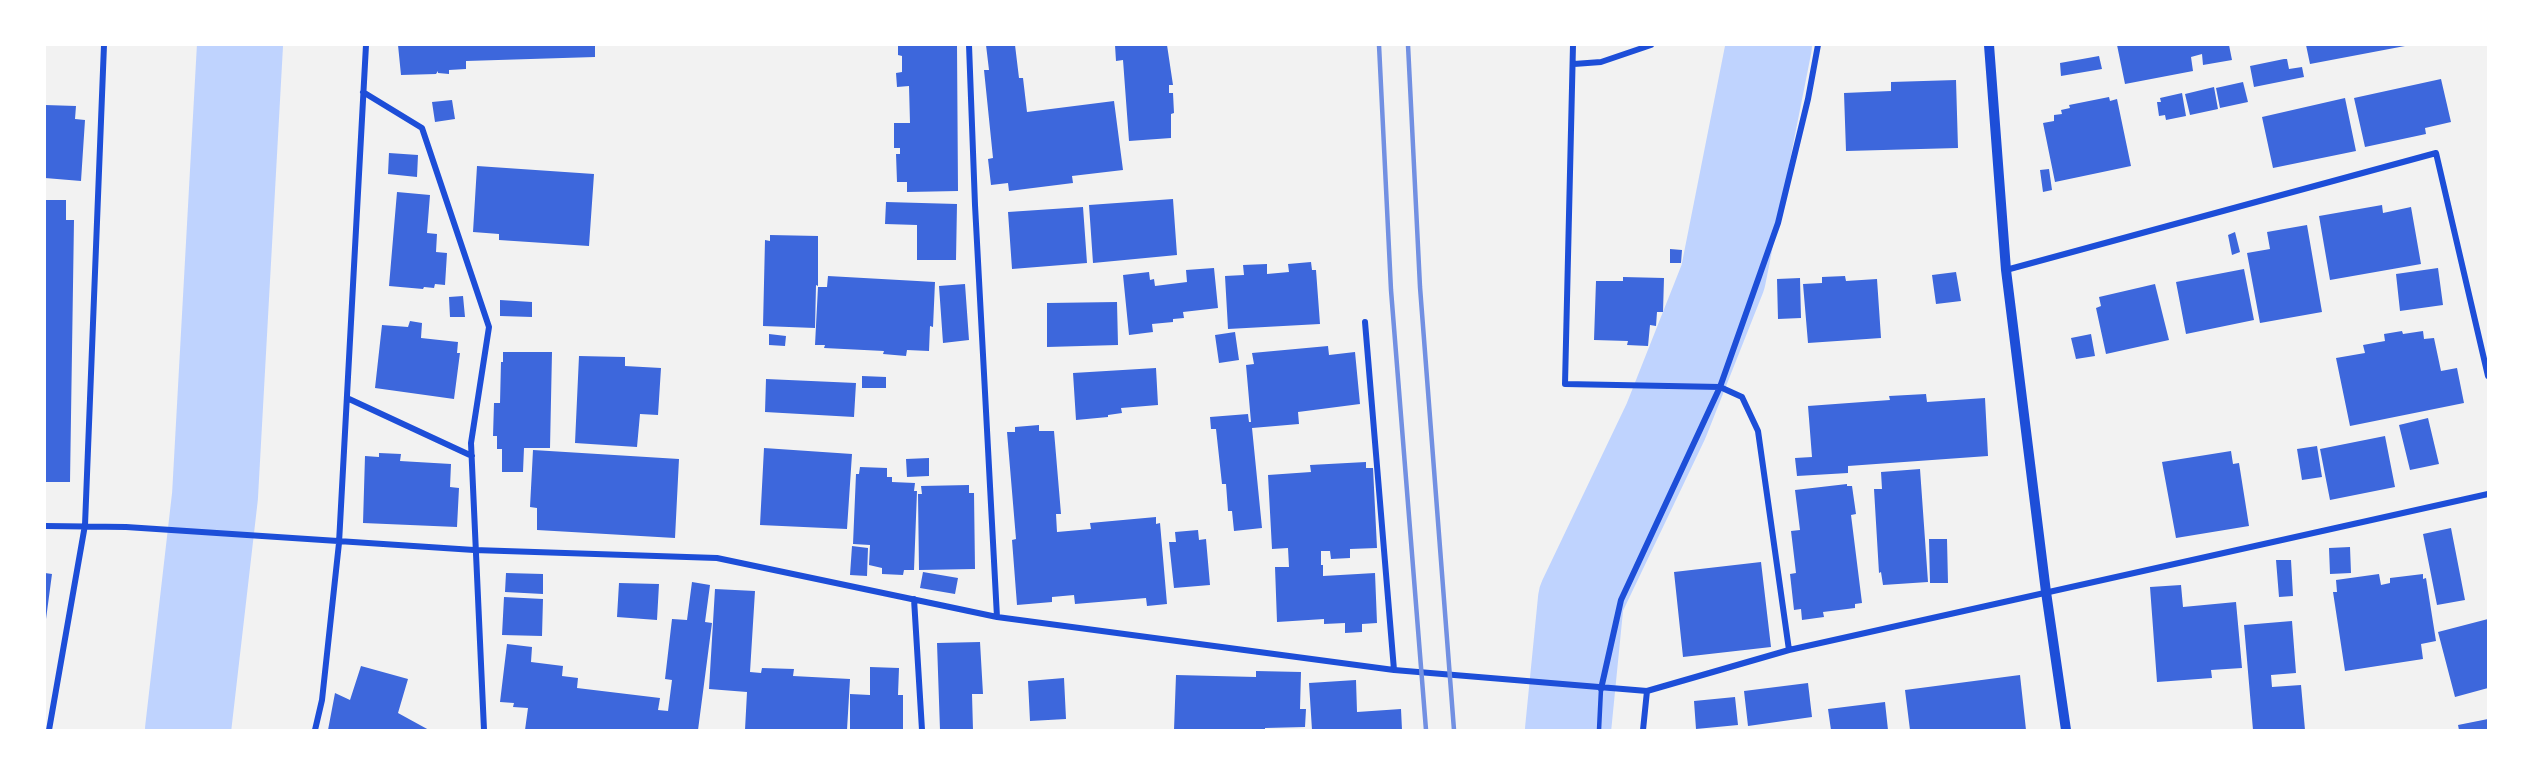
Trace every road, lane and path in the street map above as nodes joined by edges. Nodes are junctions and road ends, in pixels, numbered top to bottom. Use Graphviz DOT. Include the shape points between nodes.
graph roads {
  1 [pos="104,45"];
  2 [pos="366,45"];
  3 [pos="969,45"];
  4 [pos="1573,45"];
  5 [pos="1651,45"];
  6 [pos="1818,45"];
  7 [pos="1989,45"];
  8 [pos="1574,64"];
  9 [pos="363,92"];
  10 [pos="2006,270"];
  11 [pos="1365,322"];
  12 [pos="2488,376"];
  13 [pos="1720,387"];
  14 [pos="347,398"];
  15 [pos="472,456"];
  16 [pos="2488,494"];
  17 [pos="85,525"];
  18 [pos="45,526"];
  19 [pos="339,543"];
  20 [pos="474,550"];
  21 [pos="2046,592"];
  22 [pos="914,599"];
  23 [pos="998,616"];
  24 [pos="1789,650"];
  25 [pos="1394,670"];
  26 [pos="1599,689"];
  27 [pos="1647,691"];
  28 [pos="49,730"];
  29 [pos="315,730"];
  30 [pos="484,730"];
  31 [pos="922,730"];
  32 [pos="1599,730"];
  33 [pos="1643,730"];
  34 [pos="2066,730"];
  1 -- 17 [label="street"];
  2 -- 9 [label="street"];
  3 -- 23 [label="street"];
  4 -- 8 [label="street"];
  5 -- 8 [label="street" via="1601,62"];
  6 -- 13 [label="street" via="1778,223"];
  7 -- 10 [label="street"];
  8 -- 13 [label="street" via="1565,384"];
  9 -- 14 [label="street"];
  9 -- 15 [label="street" via="422,128 489,327"];
  10 -- 12 [label="street" via="2436,153"];
  10 -- 21 [label="street"];
  11 -- 25 [label="street"];
  13 -- 24 [label="street" via="1742,398 1758,431"];
  13 -- 26 [label="street" via="1621,600"];
  14 -- 15 [label="street"];
  14 -- 19 [label="street"];
  15 -- 20 [label="street"];
  16 -- 21 [label="street"];
  17 -- 18 [label="street"];
  17 -- 19 [label="street"];
  17 -- 28 [label="street"];
  19 -- 20 [label="street"];
  19 -- 29 [label="street"];
  20 -- 22 [label="street" via="717,558"];
  20 -- 30 [label="street"];
  21 -- 24 [label="street"];
  21 -- 34 [label="street"];
  22 -- 23 [label="street"];
  22 -- 31 [label="street"];
  23 -- 25 [label="street"];
  24 -- 27 [label="street"];
  25 -- 26 [label="street"];
  26 -- 27 [label="street"];
  26 -- 32 [label="lane"];
  27 -- 33 [label="street"];
}
